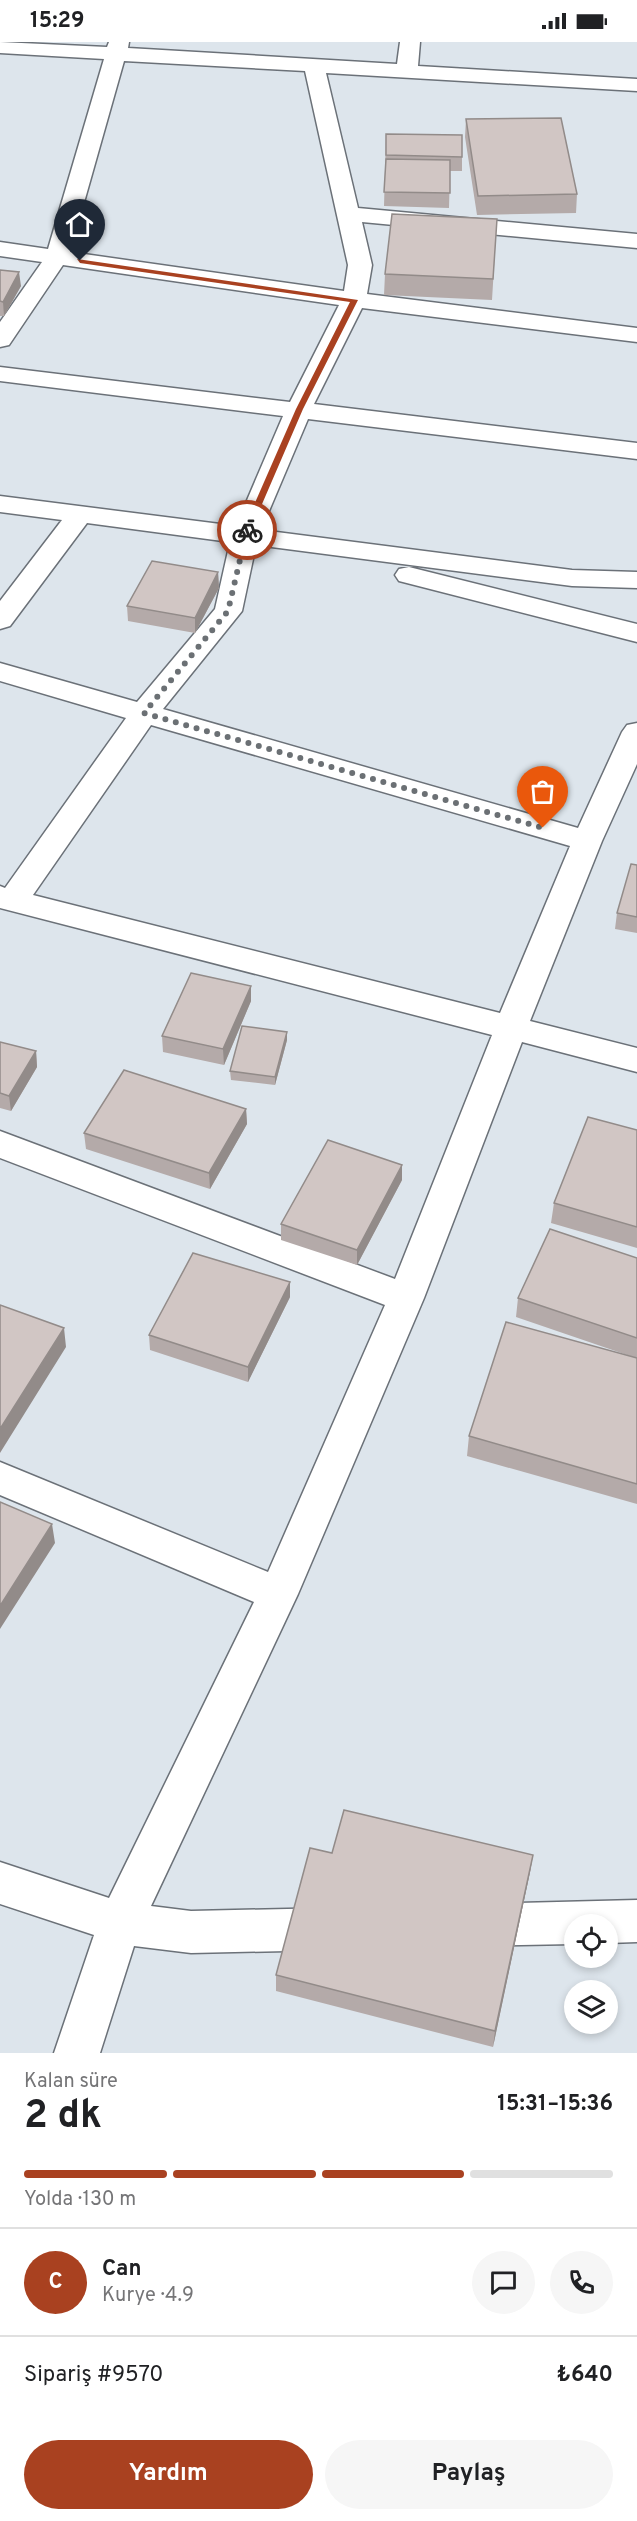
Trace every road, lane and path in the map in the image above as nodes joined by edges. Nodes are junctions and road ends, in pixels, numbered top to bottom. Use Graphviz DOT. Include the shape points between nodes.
graph roads {
  1 [pos="410,42"];
  2 [pos="0,47"];
  3 [pos="117,48"];
  4 [pos="270,52"];
  5 [pos="314,65"];
  6 [pos="407,71"];
  7 [pos="637,85"];
  8 [pos="348,214"];
  9 [pos="637,241"];
  10 [pos="0,249"];
  11 [pos="57,257"];
  12 [pos="354,300"];
  13 [pos="637,335"];
  14 [pos="0,340"];
  15 [pos="0,374"];
  16 [pos="299,409"];
  17 [pos="637,451"];
  18 [pos="0,504"];
  19 [pos="80,515"];
  20 [pos="255,537"];
  21 [pos="637,580"];
  22 [pos="0,620"];
  23 [pos="637,633"];
  24 [pos="0,672"];
  25 [pos="144,713"];
  26 [pos="637,732"];
  27 [pos="587,841"];
  28 [pos="6,899"];
  29 [pos="511,1027"];
  30 [pos="637,1060"];
  31 [pos="0,1144"];
  32 [pos="406,1298"];
  33 [pos="0,1478"];
  34 [pos="278,1594"];
  35 [pos="0,1883"];
  36 [pos="637,1921"];
  37 [pos="120,1923"];
  38 [pos="437,1926"];
  39 [pos="367,1928"];
  40 [pos="77,2053"];
  1 -- 6 [label="street"];
  2 -- 3 [label="street"];
  3 -- 4 [label="street"];
  3 -- 11 [label="street"];
  4 -- 5 [label="street"];
  5 -- 6 [label="street"];
  5 -- 8 [label="street"];
  6 -- 7 [label="street"];
  8 -- 9 [label="street"];
  8 -- 12 [label="street" via="360,265"];
  10 -- 11 [label="street"];
  11 -- 12 [label="street"];
  11 -- 14 [label="street"];
  12 -- 13 [label="street"];
  12 -- 16 [label="street"];
  15 -- 16 [label="street"];
  16 -- 17 [label="street"];
  16 -- 20 [label="street"];
  18 -- 19 [label="street"];
  19 -- 20 [label="street"];
  19 -- 22 [label="street"];
  20 -- 21 [label="street" via="572,578"];
  20 -- 23 [label="street"];
  20 -- 25 [label="street" via="228,611"];
  24 -- 25 [label="street"];
  25 -- 27 [label="street"];
  25 -- 28 [label="street"];
  26 -- 27 [label="street"];
  27 -- 29 [label="street"];
  28 -- 29 [label="street"];
  29 -- 30 [label="street"];
  29 -- 32 [label="street"];
  31 -- 32 [label="street"];
  32 -- 34 [label="street"];
  33 -- 34 [label="street"];
  34 -- 37 [label="street"];
  35 -- 37 [label="street"];
  36 -- 38 [label="street"];
  37 -- 39 [label="street" via="190,1932"];
  37 -- 40 [label="street"];
}
